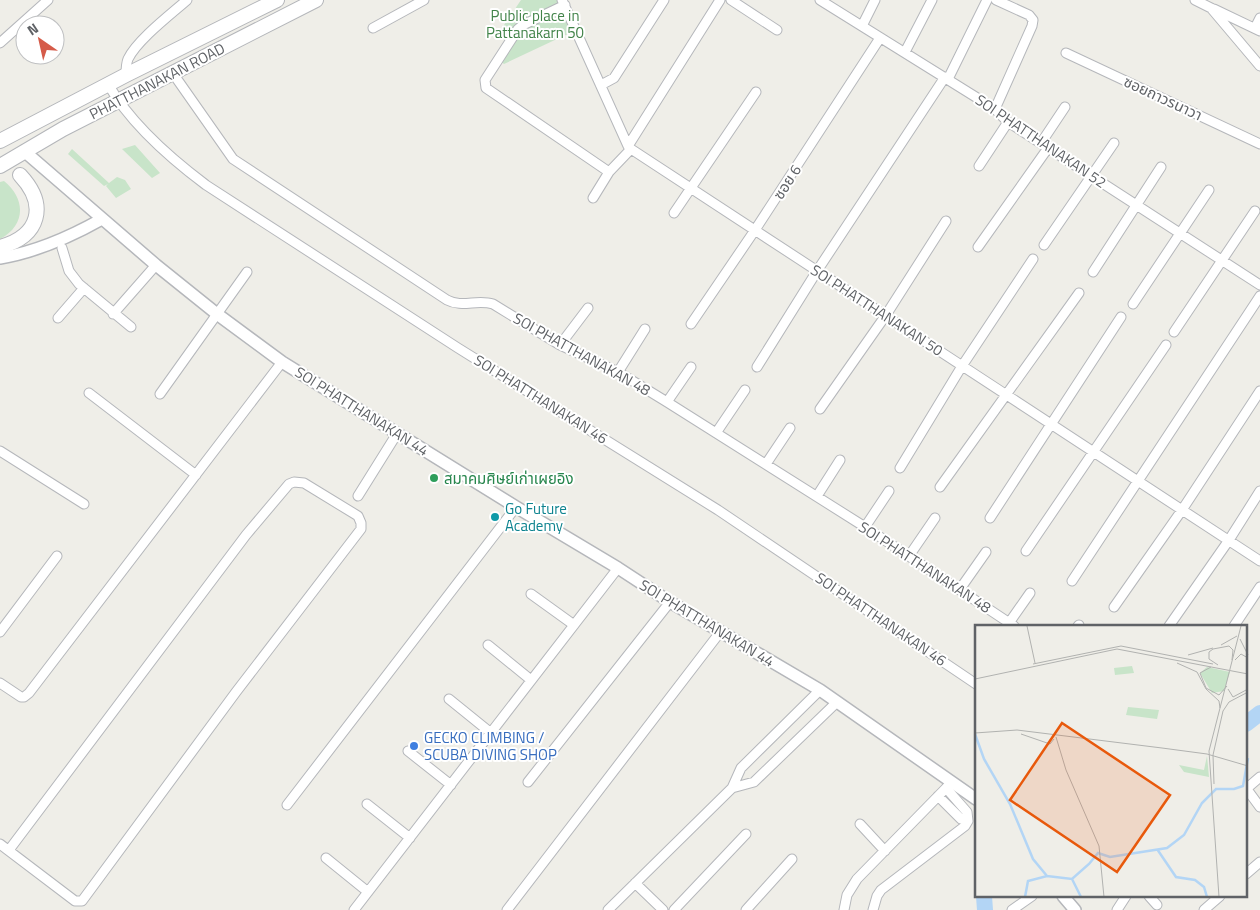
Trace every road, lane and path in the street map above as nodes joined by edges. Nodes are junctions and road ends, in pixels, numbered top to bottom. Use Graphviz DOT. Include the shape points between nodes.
graph roads {
  1 [pos="48,0"];
  2 [pos="187,0"];
  3 [pos="277,0"];
  4 [pos="316,0"];
  5 [pos="424,0"];
  6 [pos="664,0"];
  7 [pos="720,0"];
  8 [pos="731,0"];
  9 [pos="820,0"];
  10 [pos="875,0"];
  11 [pos="932,0"];
  12 [pos="987,0"];
  13 [pos="996,0"];
  14 [pos="1195,0"];
  15 [pos="564,3"];
  16 [pos="1211,8"];
  17 [pos="1260,18"];
  18 [pos="862,26"];
  19 [pos="373,28"];
  20 [pos="1257,29"];
  21 [pos="776,30"];
  22 [pos="880,38"];
  23 [pos="0,43"];
  24 [pos="905,52"];
  25 [pos="1066,53"];
  26 [pos="1260,66"];
  27 [pos="172,72"];
  28 [pos="126,75"];
  29 [pos="946,78"];
  30 [pos="108,84"];
  31 [pos="600,85"];
  32 [pos="756,92"];
  33 [pos="117,100"];
  34 [pos="1065,107"];
  35 [pos="995,108"];
  36 [pos="1008,122"];
  37 [pos="0,141"];
  38 [pos="1114,143"];
  39 [pos="1260,144"];
  40 [pos="1044,145"];
  41 [pos="630,147"];
  42 [pos="24,151"];
  43 [pos="0,166"];
  44 [pos="979,166"];
  45 [pos="1161,167"];
  46 [pos="609,172"];
  47 [pos="20,175"];
  48 [pos="1091,176"];
  49 [pos="692,188"];
  50 [pos="1210,190"];
  51 [pos="593,198"];
  52 [pos="1136,205"];
  53 [pos="1255,211"];
  54 [pos="674,213"];
  55 [pos="102,219"];
  56 [pos="946,221"];
  57 [pos="755,230"];
  58 [pos="1181,234"];
  59 [pos="1044,245"];
  60 [pos="0,247"];
  61 [pos="978,247"];
  62 [pos="62,248"];
  63 [pos="0,258"];
  64 [pos="1033,259"];
  65 [pos="1222,260"];
  66 [pos="156,265"];
  67 [pos="817,271"];
  68 [pos="247,272"];
  69 [pos="1093,272"];
  70 [pos="1260,285"];
  71 [pos="84,288"];
  72 [pos="1079,293"];
  73 [pos="1260,296"];
  74 [pos="1133,304"];
  75 [pos="588,308"];
  76 [pos="113,314"];
  77 [pos="217,314"];
  78 [pos="886,315"];
  79 [pos="1121,317"];
  80 [pos="58,318"];
  81 [pos="691,324"];
  82 [pos="130,328"];
  83 [pos="645,330"];
  84 [pos="1174,332"];
  85 [pos="560,344"];
  86 [pos="1166,345"];
  87 [pos="282,362"];
  88 [pos="962,366"];
  89 [pos="691,367"];
  90 [pos="756,367"];
  91 [pos="618,372"];
  92 [pos="745,390"];
  93 [pos="1260,391"];
  94 [pos="89,394"];
  95 [pos="160,394"];
  96 [pos="1007,395"];
  97 [pos="667,402"];
  98 [pos="820,408"];
  99 [pos="1051,424"];
  100 [pos="790,428"];
  101 [pos="398,432"];
  102 [pos="716,433"];
  103 [pos="0,451"];
  104 [pos="1093,452"];
  105 [pos="840,460"];
  106 [pos="766,464"];
  107 [pos="900,468"];
  108 [pos="196,475"];
  109 [pos="1139,482"];
  110 [pos="940,487"];
  111 [pos="889,491"];
  112 [pos="1260,491"];
  113 [pos="358,496"];
  114 [pos="817,496"];
  115 [pos="84,504"];
  116 [pos="516,507"];
  117 [pos="1182,510"];
  118 [pos="936,518"];
  119 [pos="990,518"];
  120 [pos="865,527"];
  121 [pos="1229,540"];
  122 [pos="1026,551"];
  123 [pos="986,552"];
  124 [pos="56,556"];
  125 [pos="909,556"];
  126 [pos="1260,561"];
  127 [pos="618,568"];
  128 [pos="1072,581"];
  129 [pos="1260,588"];
  130 [pos="960,589"];
  131 [pos="1030,593"];
  132 [pos="530,594"];
  133 [pos="670,602"];
  134 [pos="1114,607"];
  135 [pos="1011,624"];
  136 [pos="574,625"];
  137 [pos="1170,625"];
  138 [pos="1235,625"];
  139 [pos="721,631"];
  140 [pos="0,632"];
  141 [pos="488,645"];
  142 [pos="531,680"];
  143 [pos="975,683"];
  144 [pos="0,684"];
  145 [pos="820,690"];
  146 [pos="450,699"];
  147 [pos="837,702"];
  148 [pos="491,733"];
  149 [pos="408,751"];
  150 [pos="1260,777"];
  151 [pos="528,782"];
  152 [pos="949,784"];
  153 [pos="451,785"];
  154 [pos="1248,786"];
  155 [pos="732,788"];
  156 [pos="1248,791"];
  157 [pos="938,796"];
  158 [pos="975,798"];
  159 [pos="367,804"];
  160 [pos="287,805"];
  161 [pos="1260,807"];
  162 [pos="968,821"];
  163 [pos="860,824"];
  164 [pos="746,834"];
  165 [pos="410,838"];
  166 [pos="0,844"];
  167 [pos="9,850"];
  168 [pos="885,851"];
  169 [pos="326,858"];
  170 [pos="792,859"];
  171 [pos="1260,862"];
  172 [pos="1248,872"];
  173 [pos="635,883"];
  174 [pos="368,892"];
  175 [pos="1029,898"];
  176 [pos="1065,898"];
  177 [pos="1123,898"];
  178 [pos="1152,898"];
  179 [pos="1218,898"];
  180 [pos="1157,905"];
  181 [pos="354,910"];
  182 [pos="507,910"];
  183 [pos="608,910"];
  184 [pos="663,910"];
  185 [pos="674,910"];
  186 [pos="746,910"];
  187 [pos="844,910"];
  188 [pos="873,910"];
  189 [pos="1012,910"];
  190 [pos="1075,910"];
  191 [pos="1117,910"];
  192 [pos="1204,910"];
  1 -- 23 [label="street"];
  2 -- 28 [label="street" via="132,53 127,61"];
  3 -- 28 [label="main road, PHATTHANAKAN ROAD"];
  4 -- 27 [label="main road, PHATTHANAKAN ROAD"];
  5 -- 19 [label="street"];
  6 -- 31 [label="street" via="614,78"];
  7 -- 41 [label="street"];
  8 -- 21 [label="street"];
  9 -- 18 [label="street, SOI PHATTHANAKAN 52"];
  10 -- 18 [label="street"];
  11 -- 24 [label="street"];
  12 -- 29 [label="street"];
  13 -- 35 [label="street" via="1029,14 1033,20"];
  14 -- 16 [label="street"];
  15 -- 31 [label="street"];
  15 -- 46 [label="street" via="518,29 486,80 486,88"];
  16 -- 20 [label="street"];
  16 -- 26 [label="street"];
  17 -- 20 [label="street"];
  18 -- 22 [label="street, SOI PHATTHANAKAN 52"];
  22 -- 24 [label="street, SOI PHATTHANAKAN 52"];
  22 -- 57 [label="street, ซอย 6"];
  24 -- 29 [label="street, SOI PHATTHANAKAN 52"];
  25 -- 39 [label="street, ซอยถาวรนาวา"];
  27 -- 33 [label="main road, PHATTHANAKAN ROAD"];
  27 -- 85 [label="street, SOI PHATTHANAKAN 48" via="233,159 447,300 460,304 493,304"];
  28 -- 30 [label="main road, PHATTHANAKAN ROAD"];
  29 -- 35 [label="street, SOI PHATTHANAKAN 52"];
  29 -- 67 [label="street"];
  30 -- 33 [label="street, SOI PHATTHANAKAN 46"];
  30 -- 37 [label="main road, PHATTHANAKAN ROAD"];
  31 -- 41 [label="street"];
  32 -- 49 [label="street"];
  33 -- 42 [label="main road, PHATTHANAKAN ROAD"];
  33 -- 143 [label="street, SOI PHATTHANAKAN 46" via="143,130 206,185 458,348 718,510"];
  34 -- 40 [label="street"];
  35 -- 36 [label="street, SOI PHATTHANAKAN 52"];
  36 -- 40 [label="street, SOI PHATTHANAKAN 52"];
  36 -- 44 [label="street"];
  38 -- 48 [label="street"];
  40 -- 48 [label="street, SOI PHATTHANAKAN 52"];
  40 -- 61 [label="street"];
  41 -- 46 [label="street"];
  41 -- 49 [label="street, SOI PHATTHANAKAN 50"];
  42 -- 43 [label="main road, PHATTHANAKAN ROAD"];
  42 -- 55 [label="street, SOI PHATTHANAKAN 44"];
  45 -- 52 [label="street"];
  46 -- 51 [label="street"];
  47 -- 60 [label="main road" via="36,200 35,224 28,233"];
  48 -- 52 [label="street, SOI PHATTHANAKAN 52"];
  48 -- 59 [label="street"];
  49 -- 54 [label="street"];
  49 -- 57 [label="street, SOI PHATTHANAKAN 50"];
  50 -- 58 [label="street"];
  52 -- 58 [label="street, SOI PHATTHANAKAN 52"];
  52 -- 69 [label="street"];
  53 -- 65 [label="street"];
  55 -- 63 [label="street" via="50,244"];
  55 -- 66 [label="street, SOI PHATTHANAKAN 44"];
  56 -- 78 [label="street"];
  57 -- 67 [label="street, SOI PHATTHANAKAN 50"];
  57 -- 81 [label="street, ซอย 6"];
  58 -- 65 [label="street, SOI PHATTHANAKAN 52"];
  58 -- 74 [label="street"];
  62 -- 71 [label="street" via="69,271"];
  64 -- 88 [label="street"];
  65 -- 70 [label="street, SOI PHATTHANAKAN 52"];
  65 -- 84 [label="street"];
  66 -- 76 [label="street"];
  66 -- 77 [label="street, SOI PHATTHANAKAN 44"];
  67 -- 78 [label="street, SOI PHATTHANAKAN 50"];
  67 -- 90 [label="street"];
  68 -- 77 [label="street"];
  71 -- 76 [label="street"];
  71 -- 80 [label="street"];
  72 -- 96 [label="street"];
  73 -- 109 [label="street"];
  75 -- 85 [label="street"];
  76 -- 82 [label="street"];
  77 -- 87 [label="street, SOI PHATTHANAKAN 44"];
  77 -- 95 [label="street"];
  78 -- 88 [label="street, SOI PHATTHANAKAN 50"];
  78 -- 98 [label="street"];
  79 -- 99 [label="street"];
  83 -- 91 [label="street"];
  85 -- 91 [label="street, SOI PHATTHANAKAN 48"];
  86 -- 104 [label="street"];
  87 -- 101 [label="street, SOI PHATTHANAKAN 44"];
  87 -- 108 [label="street"];
  88 -- 96 [label="street, SOI PHATTHANAKAN 50"];
  88 -- 107 [label="street"];
  89 -- 97 [label="street"];
  91 -- 97 [label="street, SOI PHATTHANAKAN 48"];
  92 -- 102 [label="street"];
  93 -- 117 [label="street"];
  94 -- 108 [label="street"];
  96 -- 99 [label="street, SOI PHATTHANAKAN 50"];
  96 -- 110 [label="street"];
  97 -- 102 [label="street, SOI PHATTHANAKAN 48"];
  99 -- 104 [label="street, SOI PHATTHANAKAN 50"];
  99 -- 119 [label="street"];
  100 -- 106 [label="street"];
  101 -- 113 [label="street"];
  101 -- 116 [label="street, SOI PHATTHANAKAN 44"];
  102 -- 106 [label="street, SOI PHATTHANAKAN 48"];
  103 -- 115 [label="street"];
  104 -- 109 [label="street, SOI PHATTHANAKAN 50"];
  104 -- 122 [label="street"];
  105 -- 114 [label="street"];
  106 -- 114 [label="street, SOI PHATTHANAKAN 48"];
  108 -- 144 [label="street" via="29,693 24,697 18,696"];
  109 -- 117 [label="street, SOI PHATTHANAKAN 50"];
  109 -- 128 [label="street"];
  111 -- 120 [label="street"];
  112 -- 121 [label="street"];
  114 -- 120 [label="street, SOI PHATTHANAKAN 48"];
  116 -- 127 [label="street, SOI PHATTHANAKAN 44"];
  116 -- 160 [label="street"];
  117 -- 121 [label="street, SOI PHATTHANAKAN 50"];
  117 -- 134 [label="street"];
  118 -- 125 [label="street"];
  120 -- 125 [label="street, SOI PHATTHANAKAN 48"];
  121 -- 126 [label="street, SOI PHATTHANAKAN 50"];
  121 -- 137 [label="street"];
  123 -- 130 [label="street"];
  124 -- 140 [label="street"];
  125 -- 130 [label="street, SOI PHATTHANAKAN 48"];
  127 -- 133 [label="street, SOI PHATTHANAKAN 44"];
  127 -- 136 [label="street"];
  129 -- 138 [label="street"];
  130 -- 135 [label="street, SOI PHATTHANAKAN 48"];
  131 -- 135 [label="street"];
  132 -- 136 [label="street"];
  133 -- 139 [label="street, SOI PHATTHANAKAN 44"];
  133 -- 151 [label="street"];
  136 -- 142 [label="street"];
  139 -- 145 [label="street, SOI PHATTHANAKAN 44"];
  139 -- 182 [label="street"];
  141 -- 142 [label="street"];
  142 -- 148 [label="street"];
  145 -- 147 [label="street, SOI PHATTHANAKAN 44"];
  145 -- 155 [label="street" via="741,768"];
  146 -- 148 [label="street"];
  147 -- 152 [label="street, SOI PHATTHANAKAN 44"];
  147 -- 155 [label="street" via="754,782"];
  148 -- 153 [label="street"];
  149 -- 153 [label="street"];
  150 -- 154 [label="street"];
  152 -- 157 [label="street"];
  152 -- 158 [label="street, SOI PHATTHANAKAN 44"];
  152 -- 162 [label="street" via="968,812"];
  153 -- 165 [label="street"];
  155 -- 173 [label="street"];
  156 -- 161 [label="street"];
  157 -- 162 [label="street" via="961,819"];
  157 -- 168 [label="street"];
  159 -- 165 [label="street"];
  162 -- 188 [label="street" via="880,890"];
  163 -- 168 [label="street"];
  164 -- 185 [label="street"];
  165 -- 174 [label="street"];
  166 -- 167 [label="street"];
  167 -- 167 [label="street" via="288,484 304,483 358,516 361,529 82,901 75,901"];
  168 -- 187 [label="street" via="857,879 847,895"];
  169 -- 174 [label="street"];
  170 -- 186 [label="street"];
  171 -- 172 [label="street"];
  173 -- 183 [label="street"];
  173 -- 184 [label="street"];
  174 -- 181 [label="street"];
  175 -- 189 [label="street"];
  176 -- 190 [label="street"];
  177 -- 191 [label="street"];
  178 -- 180 [label="street"];
  179 -- 192 [label="street"];
}
